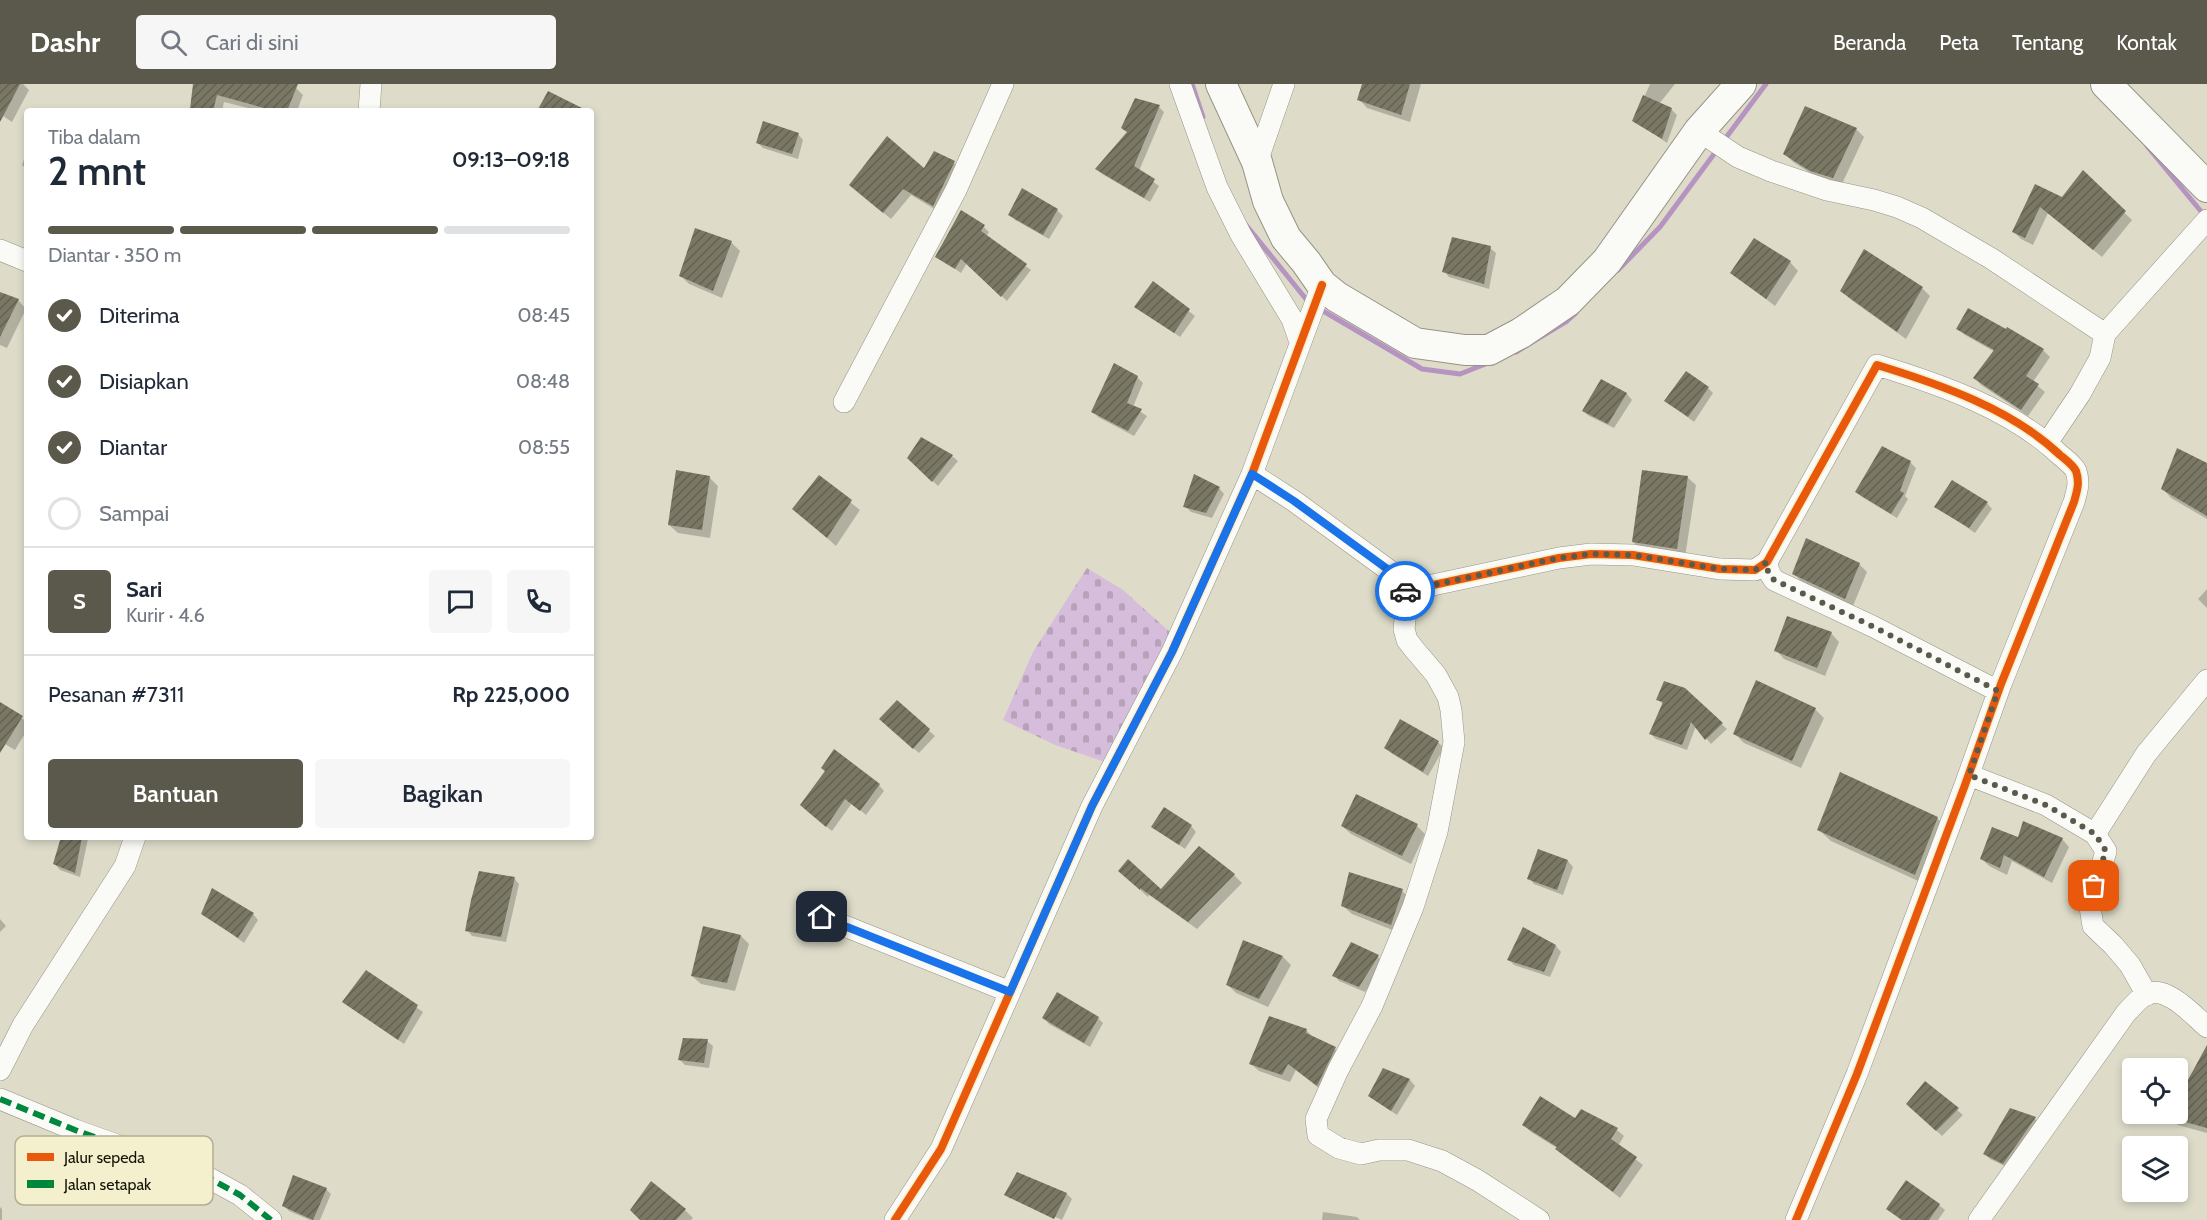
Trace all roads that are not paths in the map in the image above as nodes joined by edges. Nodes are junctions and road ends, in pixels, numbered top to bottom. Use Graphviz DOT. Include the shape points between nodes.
graph roads {
  1 [pos="371,84"];
  2 [pos="1003,84"];
  3 [pos="1180,84"];
  4 [pos="1221,84"];
  5 [pos="1284,84"];
  6 [pos="1741,84"];
  7 [pos="2106,84"];
  8 [pos="369,108"];
  9 [pos="1706,135"];
  10 [pos="1257,162"];
  11 [pos="2207,187"];
  12 [pos="2201,226"];
  13 [pos="0,250"];
  14 [pos="24,260"];
  15 [pos="1319,292"];
  16 [pos="2105,334"];
  17 [pos="1302,335"];
  18 [pos="844,402"];
  19 [pos="2047,443"];
  20 [pos="1252,474"];
  21 [pos="1767,562"];
  22 [pos="1405,591"];
  23 [pos="2207,680"];
  24 [pos="1998,691"];
  25 [pos="1969,775"];
  26 [pos="2095,834"];
  27 [pos="134,840"];
  28 [pos="822,917"];
  29 [pos="1010,992"];
  30 [pos="2147,994"];
  31 [pos="2207,1027"];
  32 [pos="0,1070"];
  33 [pos="0,1099"];
  34 [pos="92,1136"];
  35 [pos="213,1180"];
  36 [pos="271,1220"];
  37 [pos="895,1220"];
  38 [pos="1539,1220"];
  39 [pos="1796,1220"];
  40 [pos="1979,1220"];
  1 -- 8 [label="street"];
  2 -- 18 [label="street" via="956,190"];
  3 -- 17 [label="street" via="1216,187"];
  4 -- 10 [label="street"];
  5 -- 10 [label="street"];
  6 -- 9 [label="street"];
  7 -- 11 [label="street"];
  9 -- 15 [label="street" via="1599,269 1568,301 1489,350 1415,343 1337,297"];
  9 -- 16 [label="street" via="1738,157 1810,185 1874,200 1922,218"];
  10 -- 15 [label="street" via="1268,201"];
  12 -- 16 [label="street"];
  13 -- 14 [label="street"];
  15 -- 17 [label="street"];
  16 -- 19 [label="street" via="2100,358"];
  17 -- 20 [label="street"];
  19 -- 21 [label="street" via="1993,410 1933,382 1877,365"];
  19 -- 24 [label="street" via="2075,469 2079,482"];
  20 -- 22 [label="street" via="1401,579"];
  20 -- 29 [label="street" via="1172,652 1092,806"];
  21 -- 22 [label="street" via="1755,570 1720,569 1633,555 1592,554"];
  21 -- 24 [label="street" via="1774,580"];
  22 -- 38 [label="street" via="1407,639 1442,684 1451,710 1454,742 1437,832 1413,907 1372,1006 1316,1119 1318,1135 1339,1148 1361,1154 1408,1150 1442,1161"];
  23 -- 26 [label="street" via="2146,754"];
  24 -- 25 [label="street"];
  25 -- 26 [label="street" via="2046,805"];
  25 -- 39 [label="street" via="1857,1074"];
  26 -- 30 [label="street" via="2106,851 2089,901 2093,926 2130,965"];
  27 -- 32 [label="street" via="125,866 23,1024"];
  28 -- 29 [label="street"];
  29 -- 37 [label="street" via="941,1149"];
  30 -- 31 [label="street" via="2156,992 2172,997"];
  30 -- 40 [label="street" via="2126,1013"];
  33 -- 34 [label="street"];
  35 -- 36 [label="street" via="240,1195"];
}
